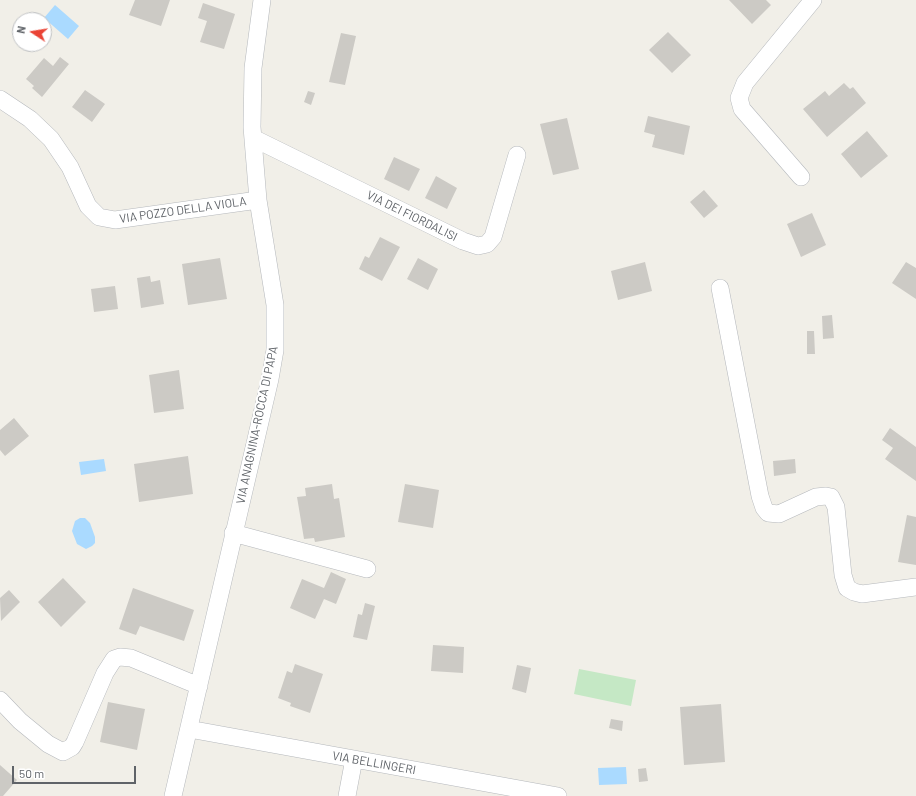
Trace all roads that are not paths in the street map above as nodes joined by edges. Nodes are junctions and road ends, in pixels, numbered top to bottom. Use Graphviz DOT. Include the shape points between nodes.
graph roads {
  1 [pos="262,0"];
  2 [pos="813,0"];
  3 [pos="0,99"];
  4 [pos="253,138"];
  5 [pos="517,155"];
  6 [pos="800,177"];
  7 [pos="258,200"];
  8 [pos="720,288"];
  9 [pos="233,533"];
  10 [pos="367,569"];
  11 [pos="916,587"];
  12 [pos="199,686"];
  13 [pos="0,700"];
  14 [pos="189,729"];
  15 [pos="354,759"];
  16 [pos="173,796"];
  17 [pos="347,796"];
  18 [pos="558,796"];
  1 -- 4 [label="street, VIA ANAGNINA-ROCCA DI PAPA" via="252,68"];
  2 -- 6 [label="street" via="745,83 740,98 742,109"];
  3 -- 7 [label="street, VIA POZZO DELLA VIOLA" via="30,119 51,139 70,167 88,206 99,217 115,220"];
  4 -- 5 [label="street, VIA DEI FIORDALISI" via="478,246 487,244 493,237"];
  4 -- 7 [label="street, VIA ANAGNINA-ROCCA DI PAPA"];
  7 -- 9 [label="street, VIA ANAGNINA-ROCCA DI PAPA" via="275,305 275,346 270,379"];
  8 -- 11 [label="street" via="764,508 768,513 779,514 820,496 831,497 836,507 843,575 847,588 862,594"];
  9 -- 10 [label="street"];
  9 -- 12 [label="street, VIA ANAGNINA-ROCCA DI PAPA"];
  12 -- 13 [label="street" via="130,658 114,659 105,672 75,742 63,752 48,744 20,721"];
  12 -- 14 [label="street, VIA ANAGNINA-ROCCA DI PAPA"];
  14 -- 15 [label="street, VIA BELLINGERI"];
  14 -- 16 [label="street, VIA ANAGNINA-ROCCA DI PAPA"];
  15 -- 17 [label="street"];
  15 -- 18 [label="street, VIA BELLINGERI"];
}
